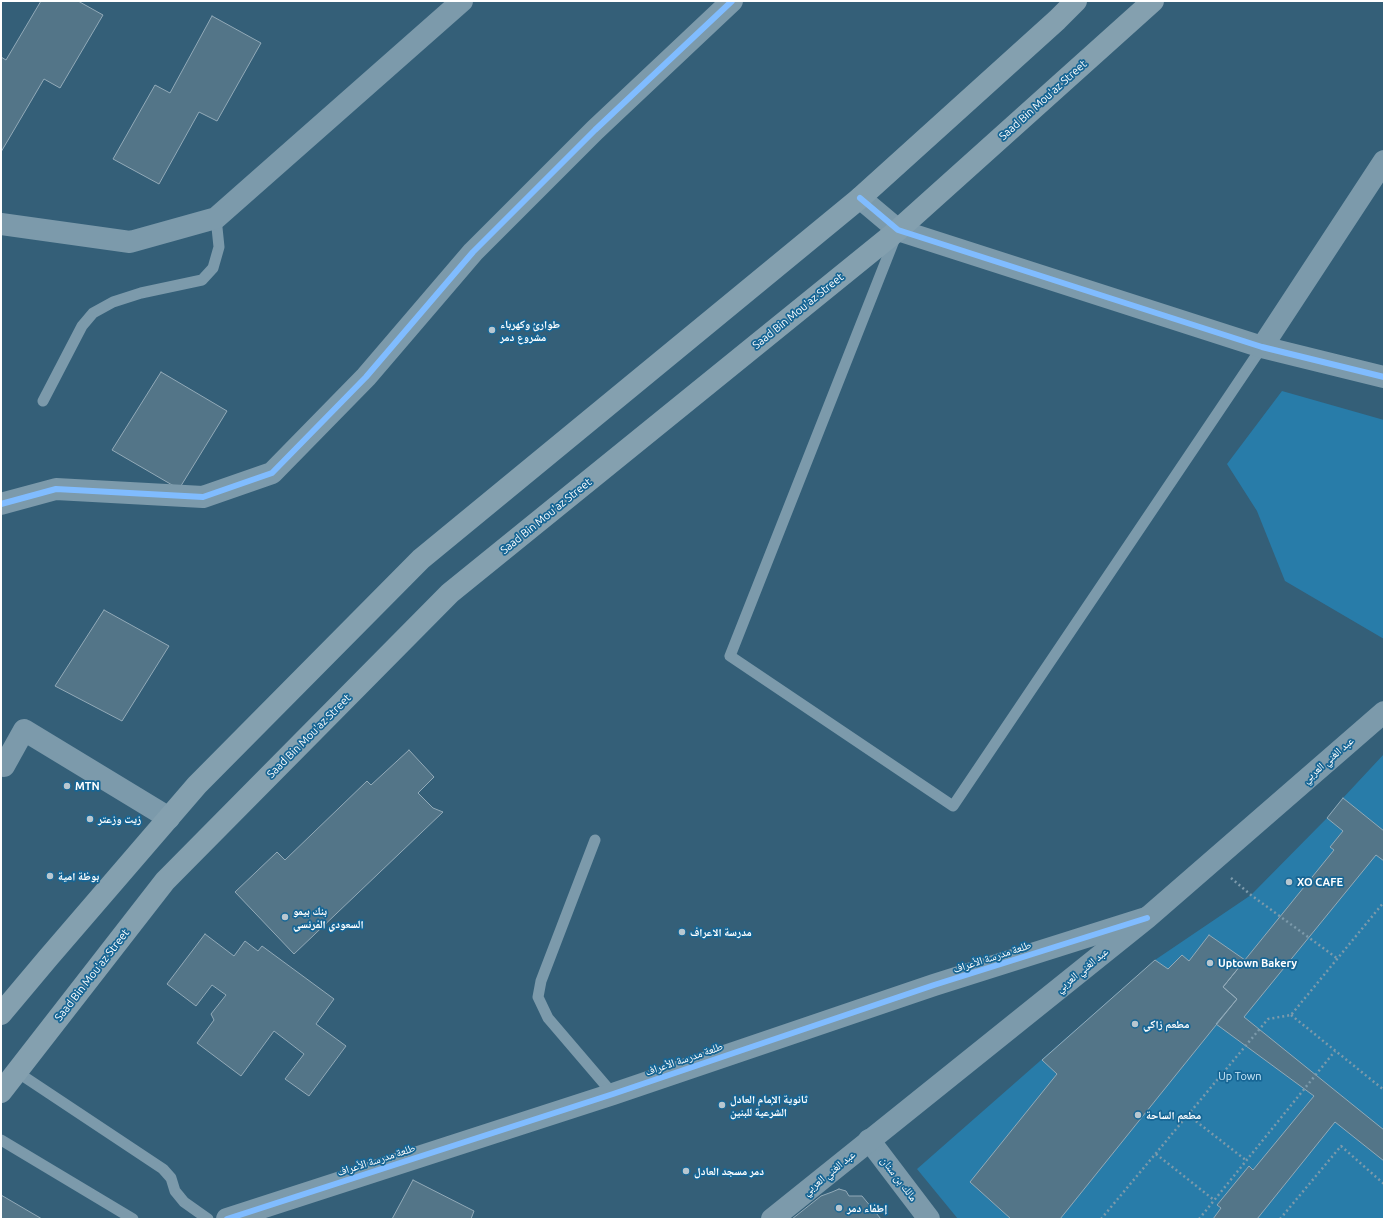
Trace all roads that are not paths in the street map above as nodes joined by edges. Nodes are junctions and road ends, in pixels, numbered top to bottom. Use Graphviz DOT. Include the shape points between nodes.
graph roads {
  1 [pos="462,1"];
  2 [pos="732,1"];
  3 [pos="1076,1"];
  4 [pos="1153,1"];
  5 [pos="1384,161"];
  6 [pos="860,198"];
  7 [pos="216,218"];
  8 [pos="1,224"];
  9 [pos="898,230"];
  10 [pos="1262,346"];
  11 [pos="1384,378"];
  12 [pos="43,401"];
  13 [pos="1,504"];
  14 [pos="1384,712"];
  15 [pos="4,766"];
  16 [pos="169,818"];
  17 [pos="595,840"];
  18 [pos="1147,918"];
  19 [pos="1,1014"];
  20 [pos="17,1072"];
  21 [pos="1,1092"];
  22 [pos="613,1094"];
  23 [pos="1,1140"];
  24 [pos="869,1140"];
  25 [pos="132,1219"];
  26 [pos="208,1219"];
  27 [pos="227,1219"];
  28 [pos="772,1219"];
  29 [pos="929,1219"];
  1 -- 7 [label="street"];
  2 -- 13 [label="street" via="595,130 472,252 366,377 272,473 203,497 56,489"];
  3 -- 6 [label="main road"];
  4 -- 9 [label="main road, Saad Bin Mou'az Street"];
  5 -- 10 [label="street"];
  6 -- 9 [label="street"];
  6 -- 16 [label="main road" via="421,559 197,785"];
  7 -- 8 [label="street" via="130,242"];
  7 -- 12 [label="lane" via="219,247 213,268 202,280 141,293 113,302 93,313 82,326"];
  9 -- 10 [label="street"];
  9 -- 10 [label="lane" via="730,656 953,806"];
  9 -- 20 [label="main road, Saad Bin Mou'az Street" via="450,593 165,881"];
  10 -- 11 [label="street"];
  14 -- 18 [label="street, عبد الغني العربي"];
  15 -- 16 [label="street" via="24,730"];
  16 -- 19 [label="main road"];
  17 -- 22 [label="lane" via="541,981 538,998 548,1018"];
  18 -- 22 [label="street, طلعة مدرسة الأعراف" via="942,983"];
  18 -- 24 [label="street, عبد الغني العربي"];
  20 -- 21 [label="main road, Saad Bin Mou'az Street"];
  20 -- 26 [label="lane" via="163,1169 184,1202"];
  22 -- 27 [label="street, طلعة مدرسة الأعراف"];
  23 -- 25 [label="lane"];
  24 -- 28 [label="street, عبد الغني العربي"];
  24 -- 29 [label="street, مالك بن سنان"];
}
